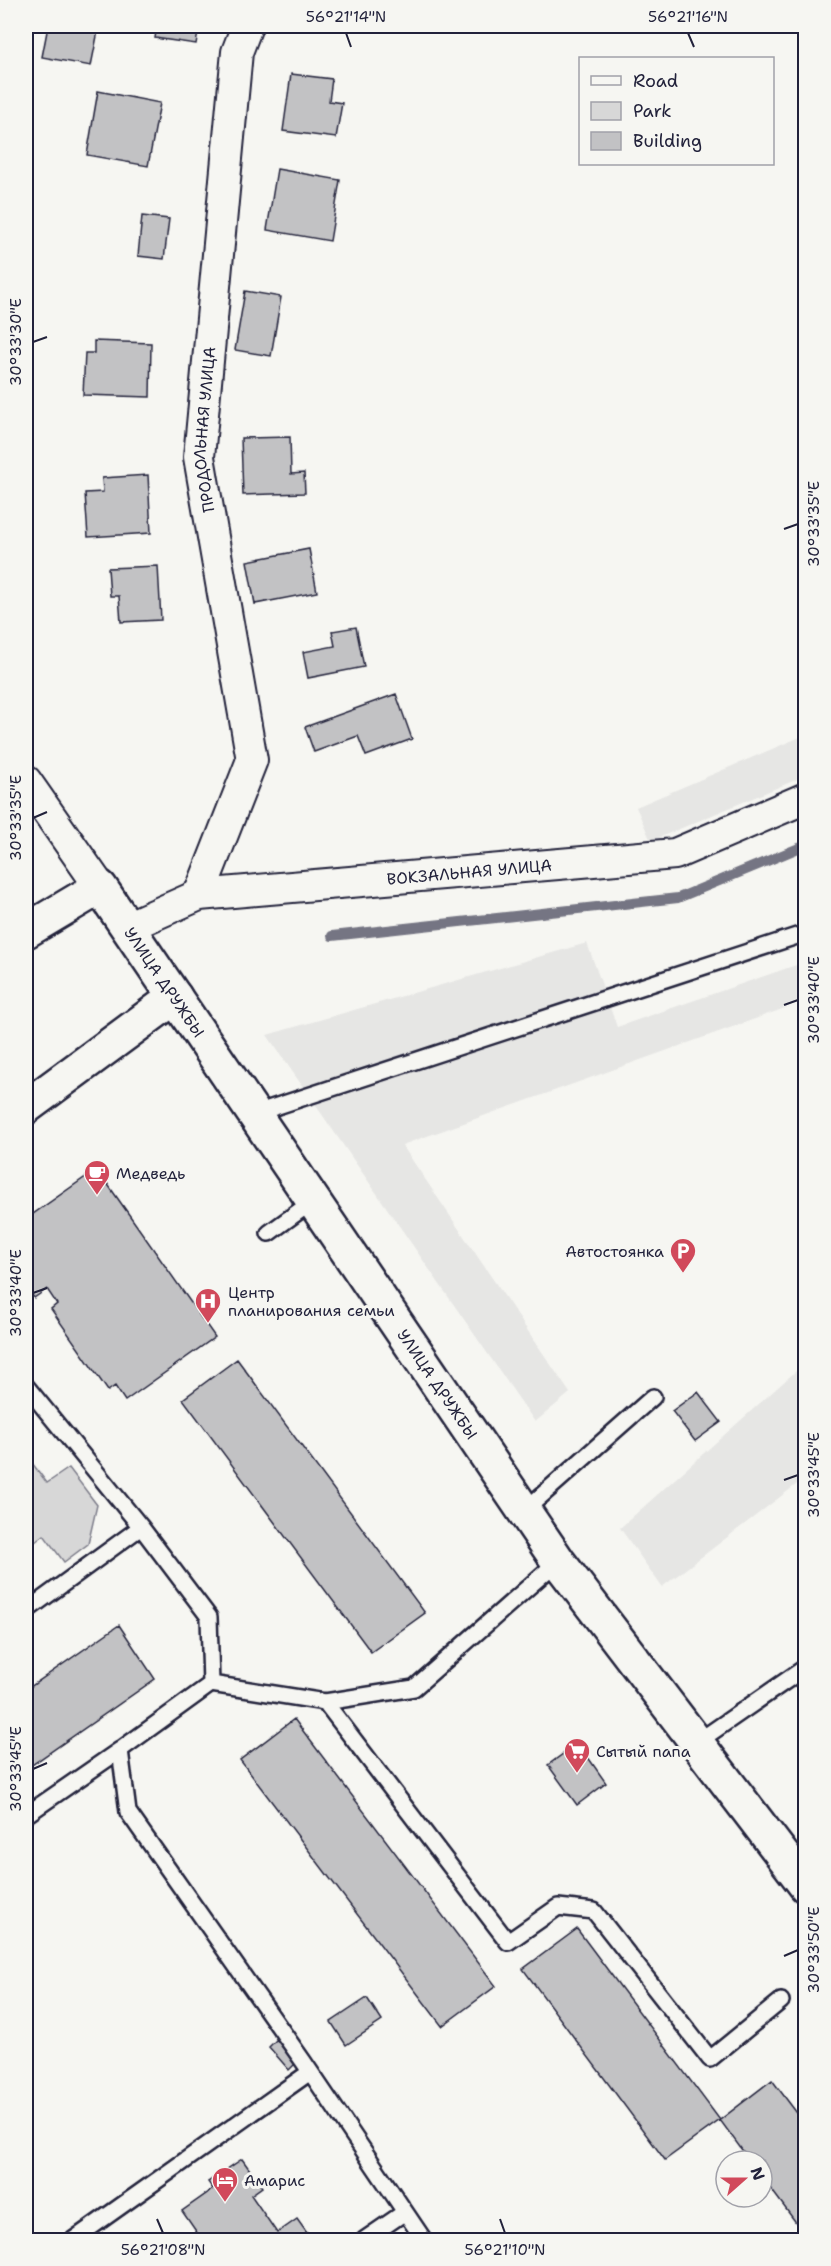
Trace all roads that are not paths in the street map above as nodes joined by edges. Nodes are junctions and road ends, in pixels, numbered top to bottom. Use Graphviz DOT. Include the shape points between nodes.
graph roads {
  1 [pos="247,26"];
  2 [pos="26,781"];
  3 [pos="806,798"];
  4 [pos="100,887"];
  5 [pos="199,895"];
  6 [pos="127,927"];
  7 [pos="26,931"];
  8 [pos="806,933"];
  9 [pos="175,997"];
  10 [pos="26,1107"];
  11 [pos="253,1114"];
  12 [pos="313,1201"];
  13 [pos="269,1233"];
  14 [pos="26,1386"];
  15 [pos="653,1397"];
  16 [pos="524,1511"];
  17 [pos="141,1527"];
  18 [pos="558,1561"];
  19 [pos="26,1611"];
  20 [pos="806,1667"];
  21 [pos="211,1684"];
  22 [pos="325,1702"];
  23 [pos="696,1743"];
  24 [pos="120,1750"];
  25 [pos="26,1815"];
  26 [pos="806,1886"];
  27 [pos="781,2001"];
  28 [pos="310,2072"];
  29 [pos="405,2212"];
  30 [pos="73,2241"];
  31 [pos="364,2241"];
  32 [pos="424,2241"];
  1 -- 5 [label="street, ПРОДОЛЬНАЯ УЛИЦА" via="237,52 199,457 252,760"];
  2 -- 4 [label="street, УЛИЦА ДРУЖБЫ"];
  3 -- 5 [label="street, ВОКЗАЛЬНАЯ УЛИЦА" via="675,854"];
  4 -- 6 [label="street, УЛИЦА ДРУЖБЫ"];
  4 -- 7 [label="street"];
  5 -- 6 [label="street, ВОКЗАЛЬНАЯ УЛИЦА"];
  6 -- 9 [label="street, УЛИЦА ДРУЖБЫ"];
  8 -- 11 [label="lane"];
  9 -- 10 [label="street"];
  9 -- 11 [label="street, УЛИЦА ДРУЖБЫ"];
  11 -- 12 [label="street, УЛИЦА ДРУЖБЫ"];
  12 -- 13 [label="lane"];
  12 -- 16 [label="street, УЛИЦА ДРУЖБЫ"];
  14 -- 17 [label="lane"];
  15 -- 16 [label="lane"];
  16 -- 18 [label="street, УЛИЦА ДРУЖБЫ"];
  17 -- 19 [label="lane"];
  17 -- 21 [label="lane" via="209,1617"];
  18 -- 22 [label="lane" via="414,1688"];
  18 -- 23 [label="street, УЛИЦА ДРУЖБЫ"];
  20 -- 23 [label="lane"];
  21 -- 22 [label="lane"];
  21 -- 24 [label="lane"];
  22 -- 27 [label="lane" via="508,1942 558,1907 594,1911 710,2059"];
  23 -- 26 [label="street, УЛИЦА ДРУЖБЫ"];
  24 -- 25 [label="lane"];
  24 -- 28 [label="lane" via="128,1812"];
  28 -- 29 [label="lane"];
  28 -- 30 [label="lane"];
  29 -- 31 [label="lane"];
  29 -- 32 [label="lane"];
}
